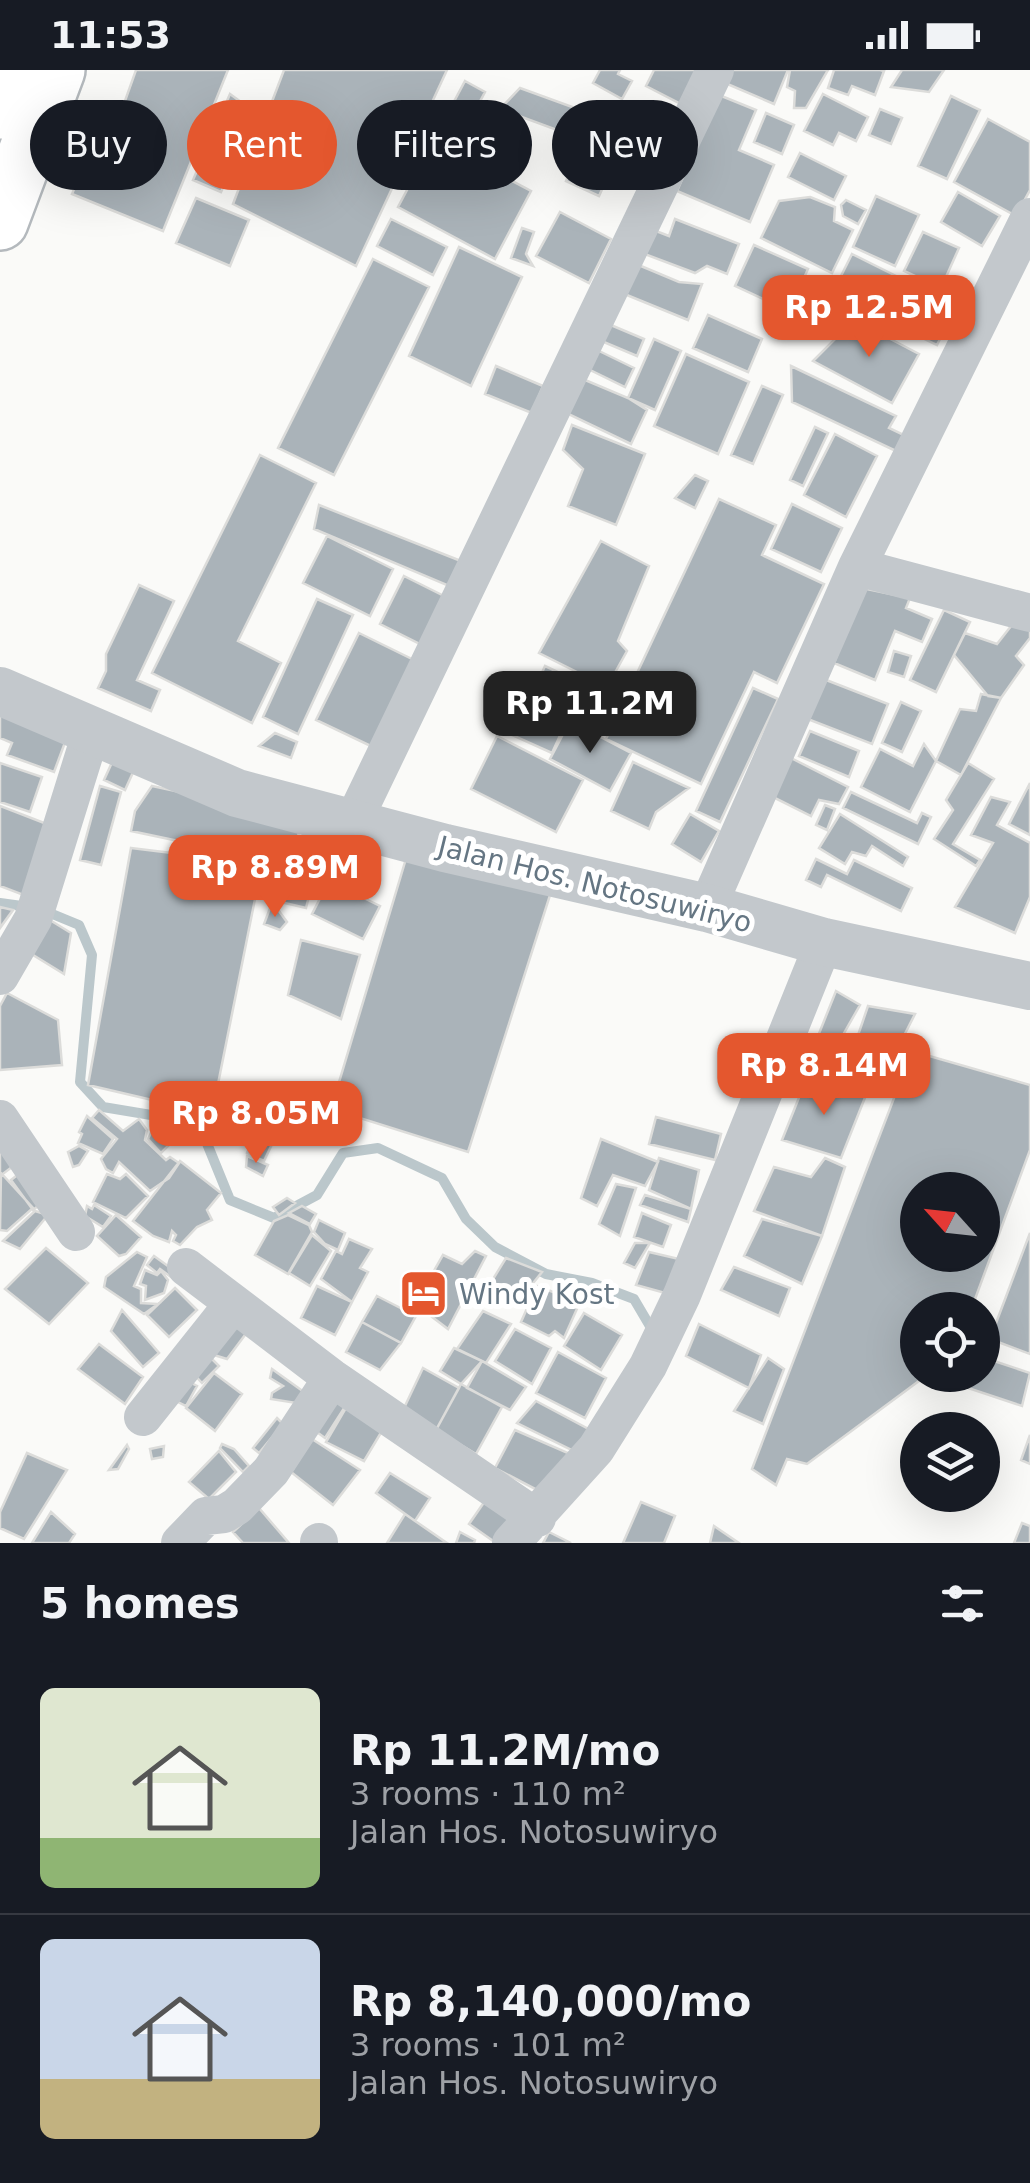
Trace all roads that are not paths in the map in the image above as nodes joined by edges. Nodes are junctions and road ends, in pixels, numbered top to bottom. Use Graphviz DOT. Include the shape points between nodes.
graph roads {
  1 [pos="16,70"];
  2 [pos="58,70"];
  3 [pos="715,70"];
  4 [pos="0,112"];
  5 [pos="1030,217"];
  6 [pos="0,222"];
  7 [pos="858,568"];
  8 [pos="1030,613"];
  9 [pos="0,692"];
  10 [pos="91,732"];
  11 [pos="352,824"];
  12 [pos="706,908"];
  13 [pos="824,942"];
  14 [pos="0,976"];
  15 [pos="1030,986"];
  16 [pos="0,1119"];
  17 [pos="76,1232"];
  18 [pos="186,1267"];
  19 [pos="233,1304"];
  20 [pos="332,1378"];
  21 [pos="143,1418"];
  22 [pos="524,1530"];
  23 [pos="180,1543"];
  1 -- 4 [label="highway"];
  2 -- 6 [label="highway"];
  3 -- 11 [label="street"];
  5 -- 7 [label="street"];
  7 -- 8 [label="street"];
  7 -- 12 [label="street"];
  9 -- 10 [label="street, Jalan Hos. Notosuwiryo"];
  10 -- 11 [label="street, Jalan Hos. Notosuwiryo" via="237,793"];
  10 -- 14 [label="street" via="33,919"];
  11 -- 12 [label="street, Jalan Hos. Notosuwiryo"];
  12 -- 13 [label="street, Jalan Hos. Notosuwiryo"];
  13 -- 15 [label="street, Jalan Hos. Notosuwiryo"];
  13 -- 22 [label="street" via="648,1366 596,1450"];
  16 -- 17 [label="street"];
  18 -- 19 [label="street"];
  19 -- 20 [label="street"];
  19 -- 21 [label="street"];
  20 -- 22 [label="street"];
  20 -- 23 [label="street" via="271,1471 238,1506 206,1516"];
}
